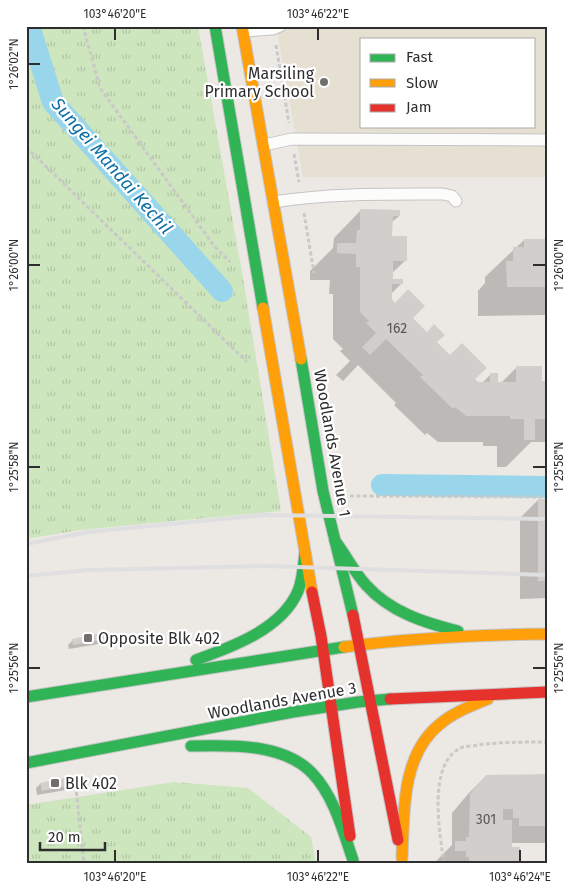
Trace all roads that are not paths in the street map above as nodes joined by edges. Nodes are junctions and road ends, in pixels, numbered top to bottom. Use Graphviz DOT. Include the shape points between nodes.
graph roads {
  1 [pos="215,26"];
  2 [pos="276,27"];
  3 [pos="243,29"];
  4 [pos="547,140"];
  5 [pos="264,145"];
  6 [pos="456,201"];
  7 [pos="260,204"];
  8 [pos="335,541"];
  9 [pos="305,553"];
  10 [pos="547,634"];
  11 [pos="475,636"];
  12 [pos="358,645"];
  13 [pos="323,650"];
  14 [pos="128,680"];
  15 [pos="547,692"];
  16 [pos="501,694"];
  17 [pos="26,697"];
  18 [pos="371,701"];
  19 [pos="332,706"];
  20 [pos="107,749"];
  21 [pos="26,763"];
  22 [pos="402,861"];
  23 [pos="354,862"];
  1 -- 7 [label="main road, Woodlands Avenue 1"];
  2 -- 3 [label="lane"];
  3 -- 5 [label="main road, Woodlands Avenue 1"];
  4 -- 5 [label="lane" via="292,140"];
  5 -- 7 [label="main road, Woodlands Avenue 1"];
  6 -- 7 [label="lane" via="452,196 443,194 351,195 302,197"];
  7 -- 8 [label="main road, Woodlands Avenue 1" via="296,326 315,449"];
  7 -- 9 [label="main road, Woodlands Avenue 1"];
  8 -- 11 [label="main road" via="366,586 389,605 418,619"];
  8 -- 12 [label="main road, Woodlands Avenue 1"];
  9 -- 13 [label="main road, Woodlands Avenue 1"];
  9 -- 14 [label="main road" via="300,586 283,614 256,632 209,655"];
  10 -- 11 [label="main road"];
  11 -- 12 [label="main road"];
  12 -- 13 [label="main road"];
  12 -- 18 [label="main road, Woodlands Avenue 1"];
  13 -- 14 [label="main road"];
  13 -- 19 [label="main road, Woodlands Avenue 1"];
  14 -- 17 [label="main road"];
  15 -- 16 [label="main road, Woodlands Avenue 3"];
  16 -- 18 [label="main road, Woodlands Avenue 3"];
  16 -- 22 [label="main road" via="447,718 424,740 409,779"];
  18 -- 19 [label="main road, Woodlands Avenue 3"];
  18 -- 22 [label="main road, Woodlands Avenue 1"];
  19 -- 20 [label="main road, Woodlands Avenue 3"];
  19 -- 23 [label="main road, Woodlands Avenue 1"];
  20 -- 21 [label="main road, Woodlands Avenue 3"];
  20 -- 23 [label="main road" via="227,745 289,758 302,764 321,786"];
}
